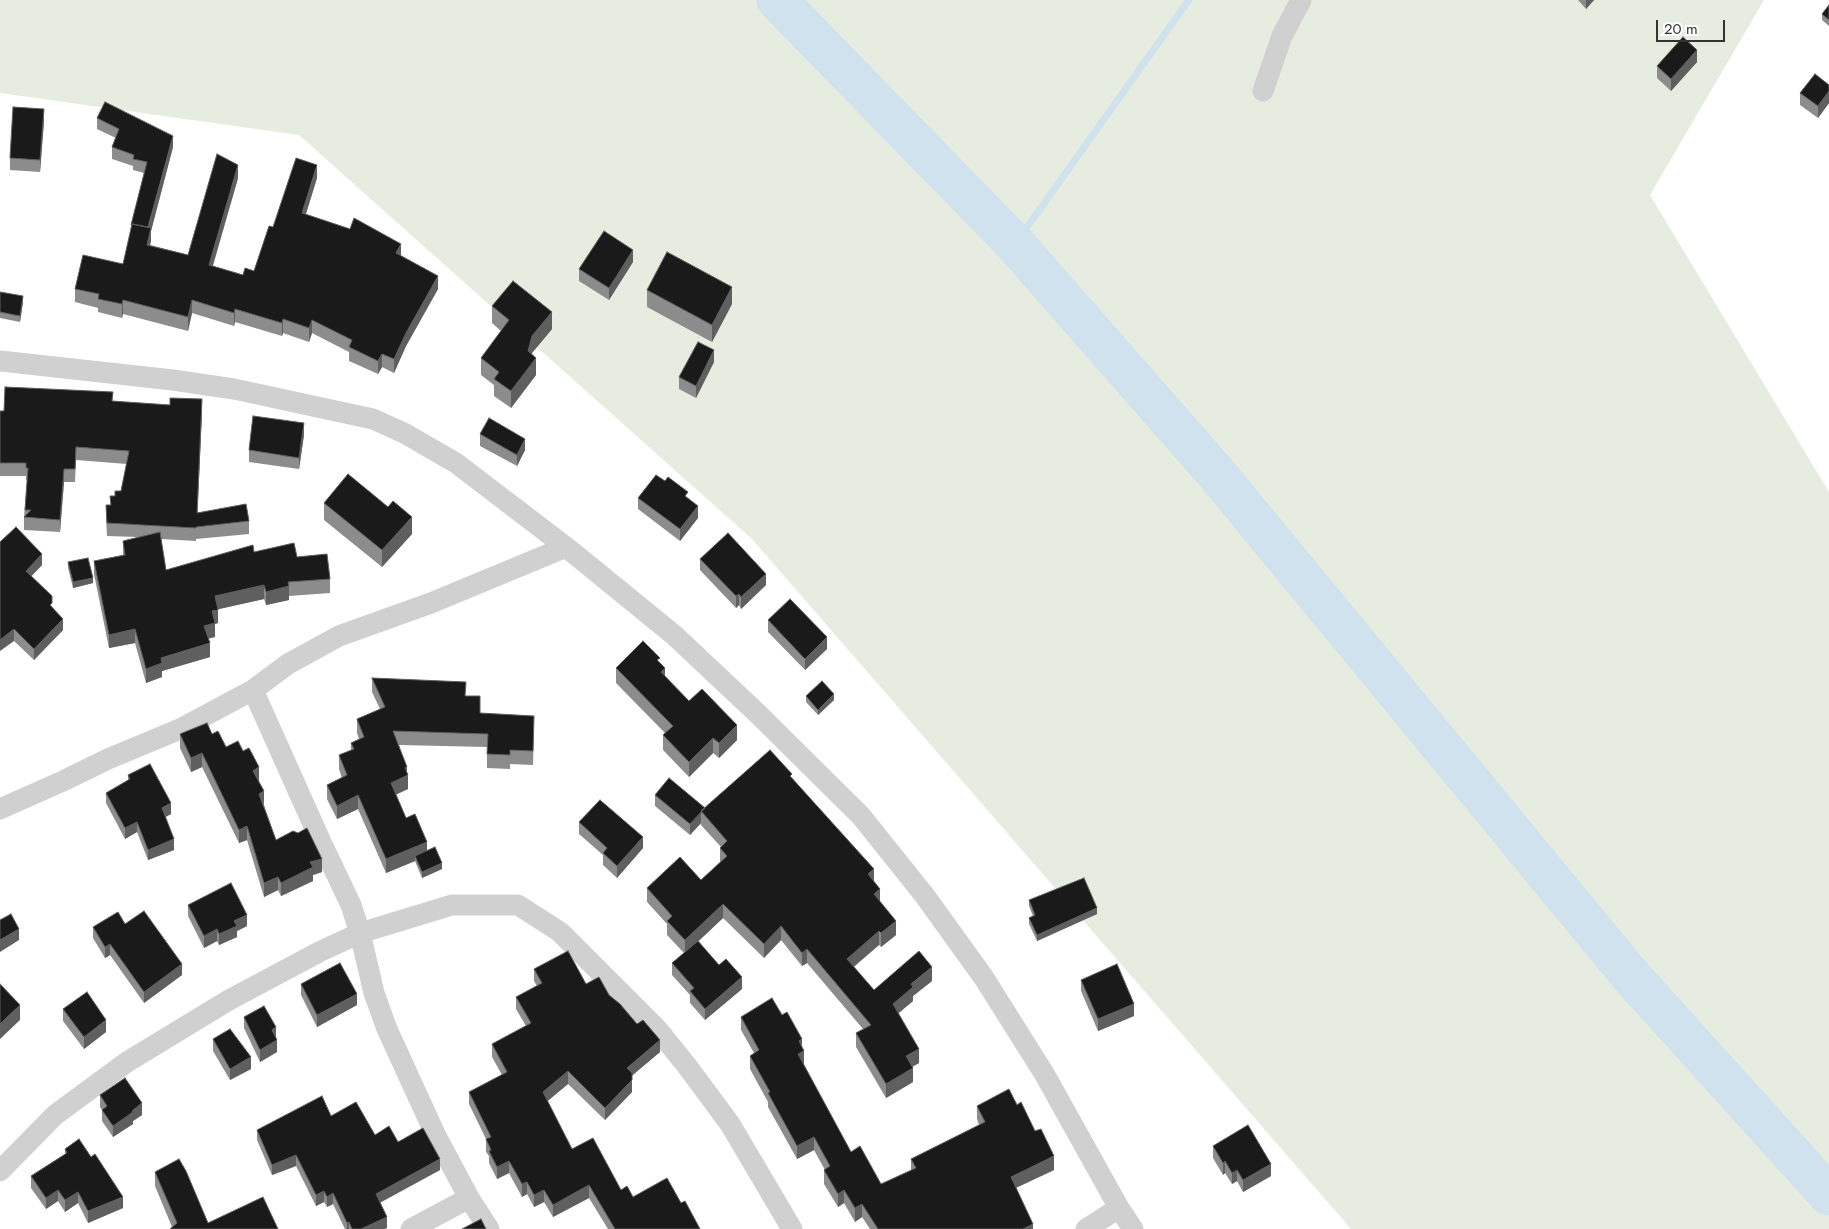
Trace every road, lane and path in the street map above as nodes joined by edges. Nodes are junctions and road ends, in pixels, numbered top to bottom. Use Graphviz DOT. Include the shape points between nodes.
graph roads {
  1 [pos="1302,0"];
  2 [pos="1263,91"];
  3 [pos="0,361"];
  4 [pos="566,547"];
  5 [pos="254,690"];
  6 [pos="0,809"];
  7 [pos="360,933"];
  8 [pos="0,1171"];
  9 [pos="469,1198"];
  10 [pos="1119,1208"];
  11 [pos="411,1229"];
  12 [pos="489,1229"];
  13 [pos="792,1229"];
  14 [pos="1086,1229"];
  15 [pos="1133,1229"];
  1 -- 2 [label="street" via="1282,36"];
  3 -- 4 [label="street" via="225,388 373,419 456,463"];
  4 -- 5 [label="street" via="431,603 339,636 288,664"];
  4 -- 10 [label="street" via="674,636 861,816 925,896 984,978 1045,1075"];
  5 -- 6 [label="street" via="180,729"];
  5 -- 7 [label="street" via="352,905"];
  7 -- 8 [label="street" via="229,1000 127,1062 55,1115"];
  7 -- 9 [label="street" via="374,993 388,1029 436,1136"];
  7 -- 13 [label="street" via="452,905 518,905 560,932 658,1030 687,1066 730,1124"];
  9 -- 11 [label="street"];
  9 -- 12 [label="street"];
  10 -- 14 [label="street"];
  10 -- 15 [label="street"];
}
